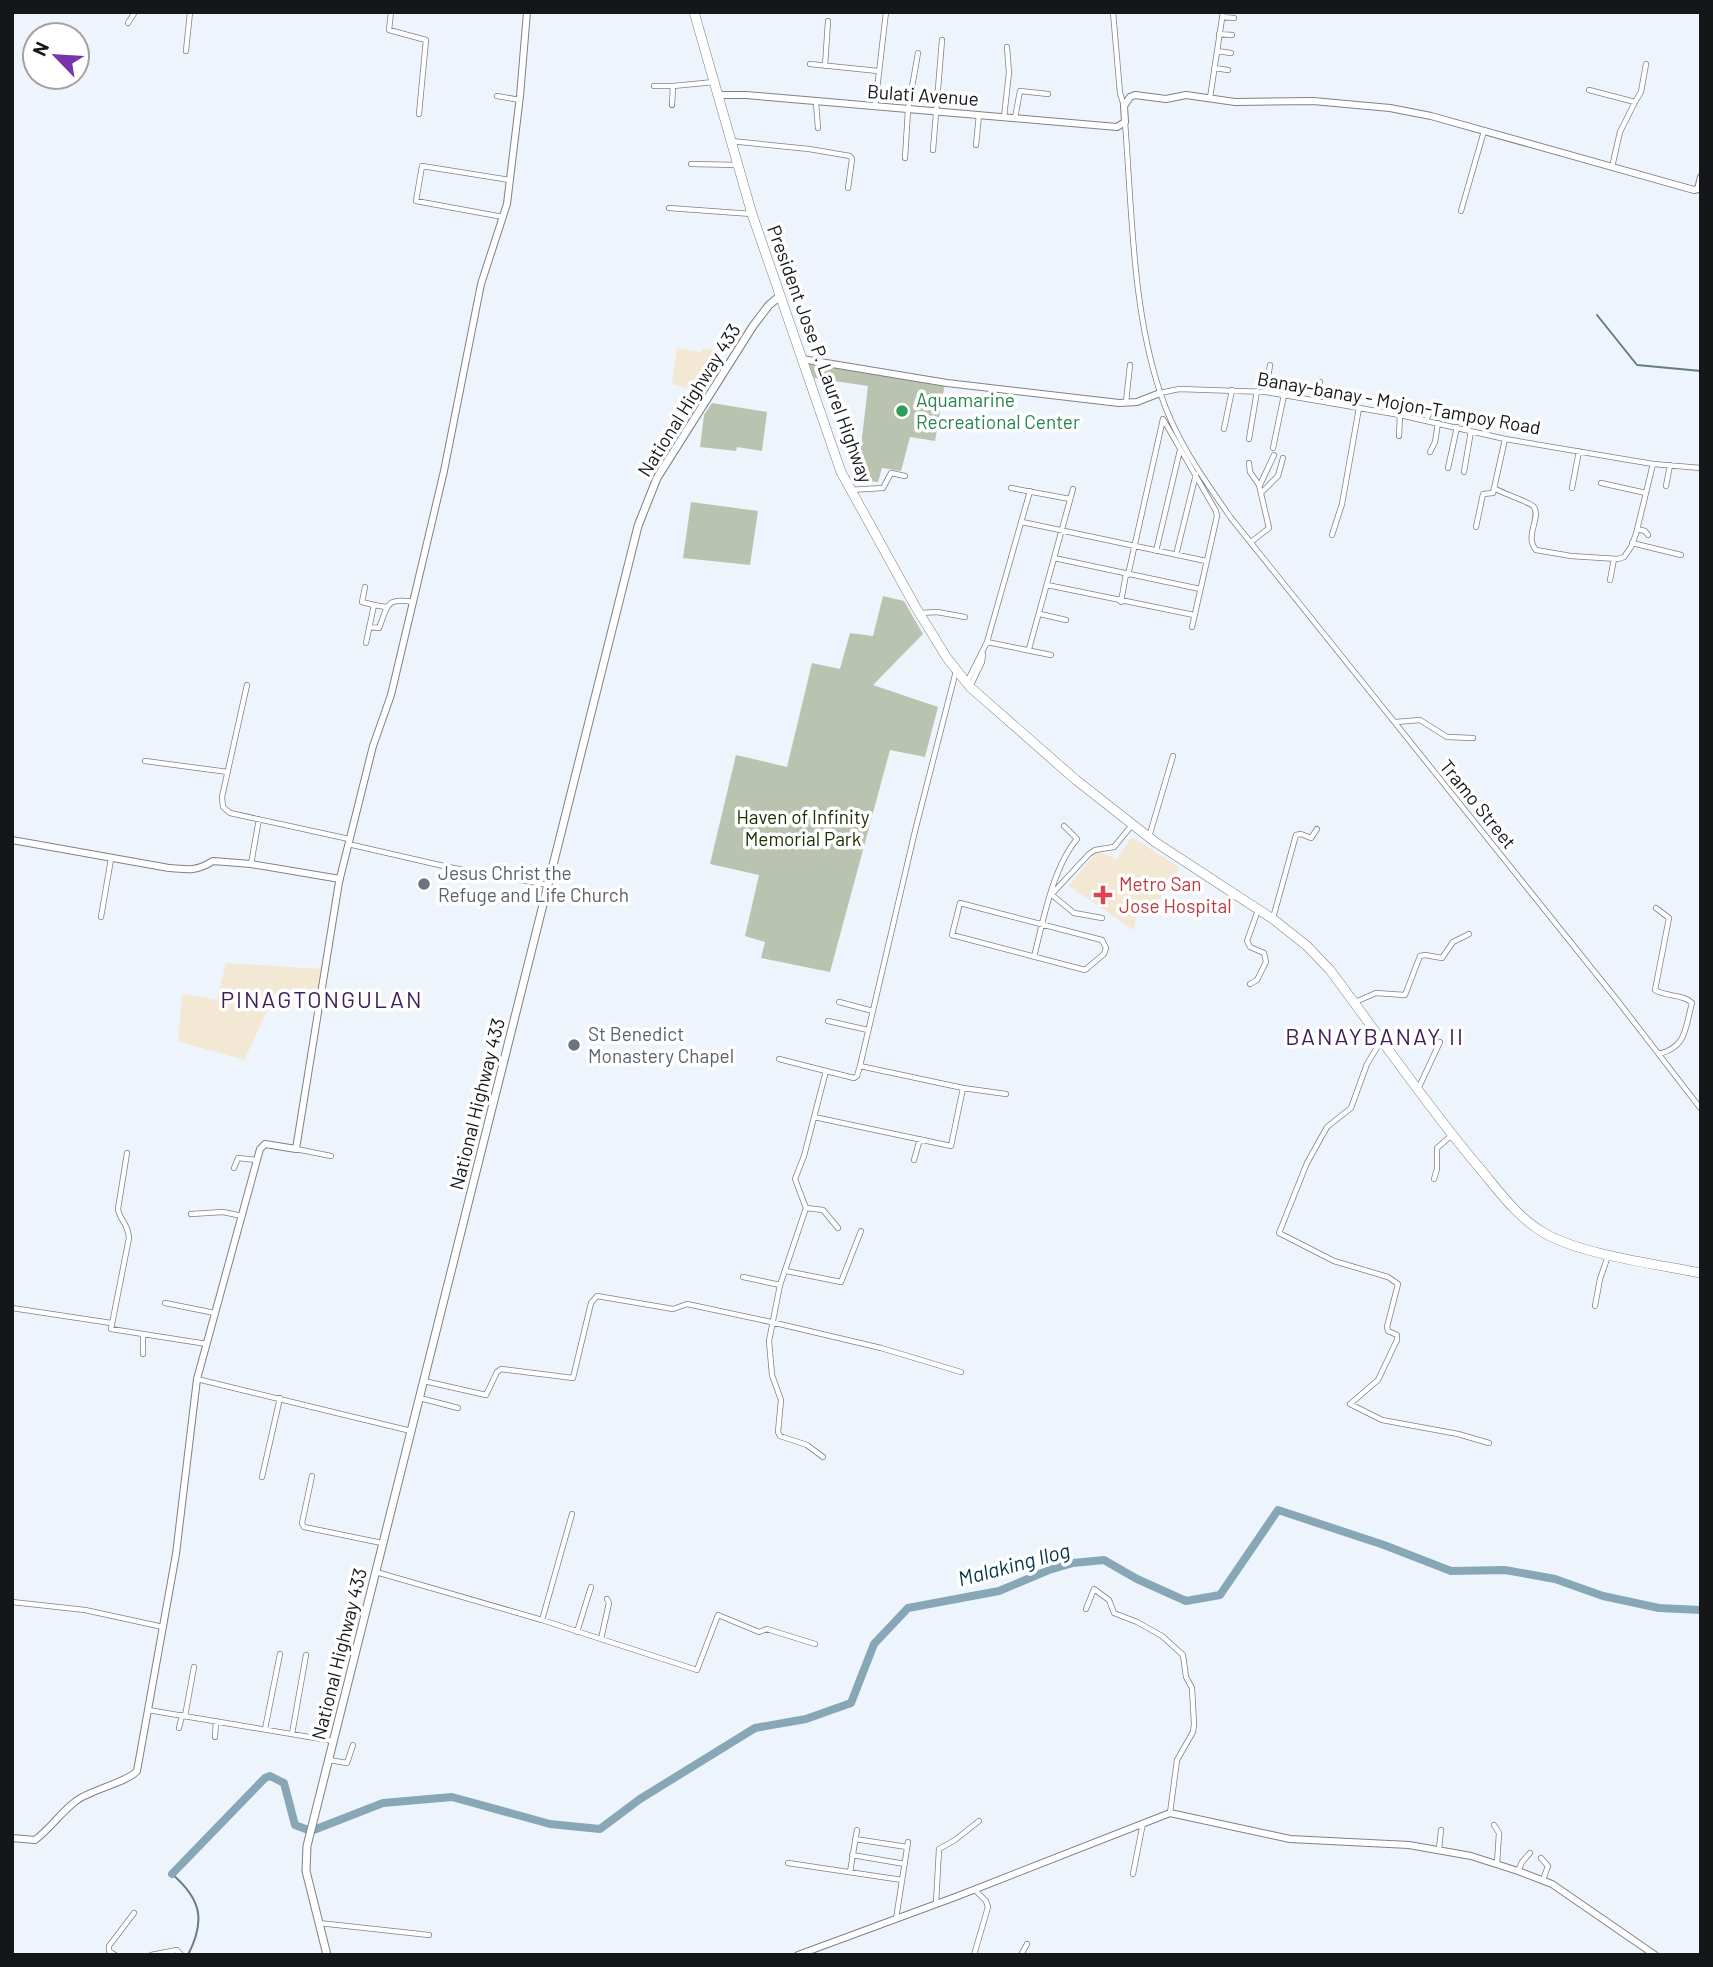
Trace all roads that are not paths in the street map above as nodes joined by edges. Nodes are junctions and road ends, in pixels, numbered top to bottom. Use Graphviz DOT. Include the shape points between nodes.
graph roads {
  1 [pos="135,12"];
  2 [pos="190,12"];
  3 [pos="391,12"];
  4 [pos="527,12"];
  5 [pos="694,12"];
  6 [pos="886,12"];
  7 [pos="1113,12"];
  8 [pos="1222,15"];
  9 [pos="1234,18"];
  10 [pos="828,21"];
  11 [pos="128,23"];
  12 [pos="1219,34"];
  13 [pos="1232,35"];
  14 [pos="942,40"];
  15 [pos="1007,47"];
  16 [pos="186,51"];
  17 [pos="1217,51"];
  18 [pos="1231,52"];
  19 [pos="918,53"];
  20 [pos="810,64"];
  21 [pos="1646,64"];
  22 [pos="825,65"];
  23 [pos="1214,68"];
  24 [pos="1228,70"];
  25 [pos="878,71"];
  26 [pos="714,82"];
  27 [pos="654,86"];
  28 [pos="673,86"];
  29 [pos="1589,90"];
  30 [pos="1048,94"];
  31 [pos="718,95"];
  32 [pos="497,96"];
  33 [pos="1210,98"];
  34 [pos="520,100"];
  35 [pos="816,103"];
  36 [pos="1636,103"];
  37 [pos="672,105"];
  38 [pos="1124,106"];
  39 [pos="875,108"];
  40 [pos="908,110"];
  41 [pos="936,112"];
  42 [pos="419,114"];
  43 [pos="979,114"];
  44 [pos="1004,117"];
  45 [pos="1015,118"];
  46 [pos="1125,122"];
  47 [pos="817,128"];
  48 [pos="1484,130"];
  49 [pos="731,141"];
  50 [pos="976,145"];
  51 [pos="933,150"];
  52 [pos="905,158"];
  53 [pos="691,164"];
  54 [pos="738,165"];
  55 [pos="1612,167"];
  56 [pos="1701,177"];
  57 [pos="510,180"];
  58 [pos="848,188"];
  59 [pos="669,208"];
  60 [pos="1461,211"];
  61 [pos="752,214"];
  62 [pos="504,217"];
  63 [pos="780,296"];
  64 [pos="802,359"];
  65 [pos="1130,365"];
  66 [pos="1270,365"];
  67 [pos="1320,382"];
  68 [pos="1232,390"];
  69 [pos="1258,391"];
  70 [pos="1266,392"];
  71 [pos="1160,393"];
  72 [pos="1284,395"];
  73 [pos="1318,401"];
  74 [pos="1126,403"];
  75 [pos="1434,403"];
  76 [pos="1359,408"];
  77 [pos="1400,415"];
  78 [pos="1426,421"];
  79 [pos="1438,423"];
  80 [pos="1457,427"];
  81 [pos="1224,429"];
  82 [pos="1471,431"];
  83 [pos="1399,436"];
  84 [pos="1249,439"];
  85 [pos="1505,439"];
  86 [pos="1273,448"];
  87 [pos="1180,449"];
  88 [pos="1579,451"];
  89 [pos="1430,452"];
  90 [pos="1274,456"];
  91 [pos="1283,458"];
  92 [pos="1249,463"];
  93 [pos="1653,464"];
  94 [pos="1670,465"];
  95 [pos="1448,468"];
  96 [pos="1701,468"];
  97 [pos="1464,472"];
  98 [pos="1196,474"];
  99 [pos="905,476"];
  100 [pos="1601,483"];
  101 [pos="1259,485"];
  102 [pos="1667,486"];
  103 [pos="1011,488"];
  104 [pos="1494,488"];
  105 [pos="1572,488"];
  106 [pos="1073,489"];
  107 [pos="849,490"];
  108 [pos="1030,492"];
  109 [pos="1261,493"];
  110 [pos="1646,493"];
  111 [pos="1070,499"];
  112 [pos="1022,522"];
  113 [pos="1476,527"];
  114 [pos="1637,529"];
  115 [pos="1062,532"];
  116 [pos="1332,535"];
  117 [pos="1648,535"];
  118 [pos="1251,542"];
  119 [pos="1632,543"];
  120 [pos="1133,546"];
  121 [pos="1156,551"];
  122 [pos="1176,555"];
  123 [pos="1681,555"];
  124 [pos="1054,558"];
  125 [pos="1614,559"];
  126 [pos="1206,561"];
  127 [pos="1127,575"];
  128 [pos="1610,580"];
  129 [pos="1047,585"];
  130 [pos="365,587"];
  131 [pos="1200,589"];
  132 [pos="414,602"];
  133 [pos="1121,602"];
  134 [pos="374,605"];
  135 [pos="386,607"];
  136 [pos="919,614"];
  137 [pos="1040,614"];
  138 [pos="1194,615"];
  139 [pos="965,617"];
  140 [pos="1066,621"];
  141 [pos="369,627"];
  142 [pos="1192,627"];
  143 [pos="987,642"];
  144 [pos="366,643"];
  145 [pos="1029,649"];
  146 [pos="1051,655"];
  147 [pos="956,670"];
  148 [pos="247,685"];
  149 [pos="968,685"];
  150 [pos="1395,722"];
  151 [pos="1473,738"];
  152 [pos="1173,756"];
  153 [pos="145,761"];
  154 [pos="228,772"];
  155 [pos="260,820"];
  156 [pos="1132,824"];
  157 [pos="1063,826"];
  158 [pos="1317,829"];
  159 [pos="1149,837"];
  160 [pos="12,840"];
  161 [pos="349,841"];
  162 [pos="111,859"];
  163 [pos="251,864"];
  164 [pos="340,879"];
  165 [pos="548,885"];
  166 [pos="1052,895"];
  167 [pos="1258,908"];
  168 [pos="1656,908"];
  169 [pos="101,917"];
  170 [pos="1102,918"];
  171 [pos="1273,919"];
  172 [pos="1042,923"];
  173 [pos="1469,934"];
  174 [pos="1034,957"];
  175 [pos="1250,984"];
  176 [pos="839,1002"];
  177 [pos="1354,1003"];
  178 [pos="873,1011"];
  179 [pos="828,1021"];
  180 [pos="868,1030"];
  181 [pos="1382,1040"];
  182 [pos="1440,1042"];
  183 [pos="1659,1054"];
  184 [pos="779,1059"];
  185 [pos="860,1066"];
  186 [pos="826,1071"];
  187 [pos="963,1088"];
  188 [pos="1418,1088"];
  189 [pos="1006,1094"];
  190 [pos="1701,1109"];
  191 [pos="814,1117"];
  192 [pos="1453,1135"];
  193 [pos="920,1139"];
  194 [pos="296,1149"];
  195 [pos="127,1153"];
  196 [pos="331,1156"];
  197 [pos="257,1160"];
  198 [pos="914,1160"];
  199 [pos="234,1168"];
  200 [pos="1434,1179"];
  201 [pos="806,1208"];
  202 [pos="191,1214"];
  203 [pos="243,1217"];
  204 [pos="838,1228"];
  205 [pos="861,1231"];
  206 [pos="1609,1254"];
  207 [pos="786,1271"];
  208 [pos="1701,1273"];
  209 [pos="743,1277"];
  210 [pos="780,1284"];
  211 [pos="166,1303"];
  212 [pos="1595,1306"];
  213 [pos="12,1308"];
  214 [pos="215,1313"];
  215 [pos="771,1322"];
  216 [pos="111,1323"];
  217 [pos="143,1334"];
  218 [pos="208,1344"];
  219 [pos="143,1354"];
  220 [pos="961,1371"];
  221 [pos="197,1380"];
  222 [pos="423,1381"];
  223 [pos="280,1398"];
  224 [pos="419,1398"];
  225 [pos="458,1408"];
  226 [pos="411,1431"];
  227 [pos="1489,1443"];
  228 [pos="823,1457"];
  229 [pos="312,1476"];
  230 [pos="262,1477"];
  231 [pos="572,1514"];
  232 [pos="383,1543"];
  233 [pos="375,1572"];
  234 [pos="591,1587"];
  235 [pos="607,1600"];
  236 [pos="12,1602"];
  237 [pos="1086,1609"];
  238 [pos="542,1620"];
  239 [pos="163,1626"];
  240 [pos="577,1632"];
  241 [pos="601,1639"];
  242 [pos="815,1644"];
  243 [pos="280,1654"];
  244 [pos="306,1655"];
  245 [pos="194,1667"];
  246 [pos="148,1710"];
  247 [pos="184,1716"];
  248 [pos="216,1721"];
  249 [pos="179,1728"];
  250 [pos="265,1729"];
  251 [pos="292,1734"];
  252 [pos="215,1737"];
  253 [pos="333,1741"];
  254 [pos="353,1745"];
  255 [pos="329,1760"];
  256 [pos="1170,1813"];
  257 [pos="979,1821"];
  258 [pos="1143,1822"];
  259 [pos="1494,1825"];
  260 [pos="857,1830"];
  261 [pos="1441,1830"];
  262 [pos="12,1838"];
  263 [pos="855,1839"];
  264 [pos="1439,1849"];
  265 [pos="1531,1853"];
  266 [pos="852,1855"];
  267 [pos="1541,1858"];
  268 [pos="788,1863"];
  269 [pos="905,1864"];
  270 [pos="1497,1864"];
  271 [pos="1518,1871"];
  272 [pos="850,1872"];
  273 [pos="1133,1874"];
  274 [pos="1543,1880"];
  275 [pos="902,1881"];
  276 [pos="975,1890"];
  277 [pos="936,1903"];
  278 [pos="134,1913"];
  279 [pos="895,1919"];
  280 [pos="319,1923"];
  281 [pos="429,1935"];
  282 [pos="1027,1944"];
  283 [pos="115,1955"];
  284 [pos="151,1955"];
  285 [pos="181,1955"];
  286 [pos="327,1955"];
  287 [pos="798,1955"];
  288 [pos="974,1955"];
  289 [pos="1021,1955"];
  290 [pos="1655,1955"];
  1 -- 11 [label="street"];
  2 -- 16 [label="street"];
  3 -- 42 [label="street" via="390,31 426,40"];
  4 -- 34 [label="street"];
  5 -- 26 [label="highway, President Jose P. Laurel Highway"];
  6 -- 25 [label="street"];
  7 -- 38 [label="street"];
  8 -- 9 [label="street"];
  8 -- 12 [label="street"];
  10 -- 22 [label="street"];
  12 -- 13 [label="street"];
  12 -- 17 [label="street"];
  14 -- 41 [label="street"];
  15 -- 44 [label="street"];
  17 -- 18 [label="street"];
  17 -- 23 [label="street"];
  19 -- 40 [label="street"];
  20 -- 22 [label="street"];
  21 -- 36 [label="street"];
  22 -- 25 [label="street"];
  23 -- 24 [label="street"];
  23 -- 33 [label="street"];
  25 -- 39 [label="street"];
  26 -- 28 [label="street"];
  26 -- 31 [label="highway, President Jose P. Laurel Highway"];
  27 -- 28 [label="street"];
  28 -- 37 [label="street"];
  29 -- 36 [label="street"];
  30 -- 45 [label="street" via="1020,91"];
  31 -- 35 [label="street, Bulati Avenue"];
  31 -- 49 [label="highway, President Jose P. Laurel Highway"];
  32 -- 34 [label="street"];
  33 -- 38 [label="street" via="1135,95"];
  33 -- 48 [label="street" via="1390,108"];
  34 -- 57 [label="street"];
  35 -- 39 [label="street, Bulati Avenue"];
  35 -- 47 [label="street"];
  36 -- 55 [label="street" via="1620,132"];
  38 -- 46 [label="street"];
  39 -- 40 [label="street, Bulati Avenue"];
  40 -- 41 [label="street, Bulati Avenue"];
  40 -- 52 [label="street"];
  41 -- 43 [label="street, Bulati Avenue"];
  41 -- 51 [label="street"];
  43 -- 44 [label="street, Bulati Avenue"];
  43 -- 50 [label="street"];
  44 -- 45 [label="street, Bulati Avenue"];
  45 -- 46 [label="street, Bulati Avenue" via="1117,127"];
  46 -- 71 [label="street, Tramo Street" via="1143,323"];
  48 -- 55 [label="street"];
  48 -- 60 [label="street"];
  49 -- 54 [label="highway, President Jose P. Laurel Highway"];
  49 -- 58 [label="street" via="850,156"];
  53 -- 54 [label="street"];
  54 -- 61 [label="highway, President Jose P. Laurel Highway"];
  55 -- 56 [label="street" via="1696,191"];
  57 -- 62 [label="street"];
  57 -- 62 [label="street" via="422,166 416,201"];
  59 -- 61 [label="street"];
  61 -- 63 [label="highway, President Jose P. Laurel Highway"];
  62 -- 132 [label="street" via="481,284"];
  63 -- 64 [label="highway, President Jose P. Laurel Highway"];
  63 -- 165 [label="main road, National Highway 433" via="753,326 666,463 642,511"];
  64 -- 74 [label="street, Banay-banay - Mojon-Tampoy Road" via="947,383"];
  64 -- 107 [label="highway, President Jose P. Laurel Highway"];
  65 -- 74 [label="street"];
  66 -- 70 [label="street"];
  67 -- 73 [label="street"];
  68 -- 69 [label="street, Banay-banay - Mojon-Tampoy Road"];
  68 -- 71 [label="street, Banay-banay - Mojon-Tampoy Road"];
  68 -- 81 [label="street"];
  69 -- 70 [label="street, Banay-banay - Mojon-Tampoy Road"];
  69 -- 84 [label="street"];
  70 -- 72 [label="street, Banay-banay - Mojon-Tampoy Road"];
  71 -- 74 [label="street, Banay-banay - Mojon-Tampoy Road"];
  71 -- 118 [label="street, Tramo Street" via="1198,472"];
  72 -- 73 [label="street, Banay-banay - Mojon-Tampoy Road"];
  72 -- 86 [label="street"];
  73 -- 76 [label="street, Banay-banay - Mojon-Tampoy Road"];
  75 -- 78 [label="street"];
  76 -- 77 [label="street, Banay-banay - Mojon-Tampoy Road"];
  76 -- 116 [label="street"];
  77 -- 78 [label="street, Banay-banay - Mojon-Tampoy Road"];
  77 -- 83 [label="street"];
  78 -- 79 [label="street, Banay-banay - Mojon-Tampoy Road"];
  79 -- 80 [label="street, Banay-banay - Mojon-Tampoy Road"];
  79 -- 89 [label="street"];
  80 -- 82 [label="street, Banay-banay - Mojon-Tampoy Road"];
  80 -- 95 [label="street"];
  82 -- 85 [label="street, Banay-banay - Mojon-Tampoy Road"];
  82 -- 97 [label="street"];
  85 -- 88 [label="street, Banay-banay - Mojon-Tampoy Road"];
  85 -- 104 [label="street"];
  87 -- 98 [label="street"];
  87 -- 120 [label="street" via="1163,419"];
  87 -- 121 [label="street"];
  88 -- 93 [label="street, Banay-banay - Mojon-Tampoy Road"];
  88 -- 105 [label="street"];
  90 -- 101 [label="street"];
  91 -- 109 [label="street" via="1278,476"];
  92 -- 101 [label="street"];
  93 -- 94 [label="street, Banay-banay - Mojon-Tampoy Road"];
  93 -- 110 [label="street"];
  94 -- 96 [label="street, Banay-banay - Mojon-Tampoy Road"];
  94 -- 102 [label="street"];
  98 -- 122 [label="street"];
  98 -- 126 [label="street" via="1217,516"];
  99 -- 107 [label="street" via="891,473 883,488"];
  100 -- 110 [label="street"];
  101 -- 109 [label="street"];
  103 -- 108 [label="street"];
  104 -- 113 [label="street" via="1491,495 1483,494"];
  104 -- 125 [label="street" via="1533,506 1531,539 1536,550"];
  106 -- 111 [label="street"];
  107 -- 136 [label="highway, President Jose P. Laurel Highway"];
  108 -- 111 [label="street"];
  108 -- 112 [label="street"];
  109 -- 118 [label="street" via="1269,528"];
  110 -- 114 [label="street"];
  111 -- 115 [label="street"];
  112 -- 115 [label="street"];
  112 -- 143 [label="street"];
  114 -- 117 [label="street"];
  114 -- 119 [label="street"];
  115 -- 120 [label="street"];
  115 -- 124 [label="street"];
  118 -- 150 [label="street, Tramo Street"];
  119 -- 123 [label="street"];
  119 -- 125 [label="street" via="1623,558"];
  120 -- 121 [label="street"];
  120 -- 127 [label="street"];
  121 -- 122 [label="street"];
  122 -- 126 [label="street"];
  124 -- 127 [label="street"];
  124 -- 129 [label="street"];
  125 -- 128 [label="street"];
  126 -- 131 [label="street"];
  127 -- 131 [label="street"];
  127 -- 133 [label="street"];
  129 -- 133 [label="street"];
  129 -- 137 [label="street"];
  130 -- 134 [label="street" via="362,602"];
  131 -- 138 [label="street"];
  132 -- 135 [label="street" via="398,599"];
  132 -- 161 [label="street"];
  133 -- 138 [label="street"];
  134 -- 135 [label="street"];
  134 -- 141 [label="street"];
  135 -- 141 [label="street" via="379,628"];
  136 -- 139 [label="street"];
  136 -- 147 [label="highway, President Jose P. Laurel Highway"];
  137 -- 140 [label="street"];
  137 -- 145 [label="street"];
  138 -- 142 [label="street"];
  141 -- 144 [label="street"];
  143 -- 145 [label="street"];
  143 -- 149 [label="street"];
  145 -- 146 [label="street"];
  147 -- 149 [label="highway, President Jose P. Laurel Highway"];
  147 -- 178 [label="street"];
  148 -- 154 [label="street"];
  149 -- 156 [label="highway, President Jose P. Laurel Highway"];
  150 -- 151 [label="street" via="1420,720 1447,737"];
  150 -- 183 [label="street, Tramo Street"];
  152 -- 159 [label="street"];
  153 -- 154 [label="street"];
  154 -- 155 [label="street" via="223,807"];
  155 -- 161 [label="street"];
  155 -- 163 [label="street"];
  156 -- 159 [label="highway, President Jose P. Laurel Highway"];
  156 -- 166 [label="street" via="1114,847 1095,850 1084,858"];
  157 -- 166 [label="street" via="1077,839 1067,852"];
  158 -- 171 [label="street" via="1314,836 1298,834 1294,839"];
  159 -- 167 [label="highway, President Jose P. Laurel Highway"];
  160 -- 162 [label="street"];
  161 -- 164 [label="street"];
  161 -- 165 [label="street" via="448,867"];
  162 -- 163 [label="street" via="188,870 213,861"];
  162 -- 169 [label="street"];
  163 -- 164 [label="street"];
  164 -- 194 [label="street"];
  165 -- 222 [label="main road, National Highway 433"];
  166 -- 170 [label="street" via="1074,913"];
  166 -- 172 [label="street"];
  167 -- 171 [label="highway, President Jose P. Laurel Highway"];
  167 -- 175 [label="street" via="1247,941 1264,953 1266,962"];
  168 -- 183 [label="street" via="1669,918 1655,990 1692,1003 1682,1040 1671,1051"];
  171 -- 177 [label="highway, President Jose P. Laurel Highway" via="1307,946"];
  172 -- 174 [label="street"];
  172 -- 174 [label="street" via="1102,940 1106,948 1087,969"];
  172 -- 174 [label="street" via="960,903 952,935"];
  173 -- 177 [label="street" via="1453,942 1442,958 1420,956 1405,995 1376,993"];
  176 -- 178 [label="street"];
  177 -- 181 [label="highway, President Jose P. Laurel Highway"];
  178 -- 180 [label="street"];
  179 -- 180 [label="street"];
  180 -- 185 [label="street"];
  181 -- 188 [label="highway, President Jose P. Laurel Highway"];
  181 -- 227 [label="street" via="1367,1064 1351,1108 1324,1131 1279,1233 1334,1261 1398,1284 1387,1327 1397,1340 1378,1380 1350,1405 1381,1420"];
  182 -- 188 [label="street"];
  183 -- 190 [label="street, Tramo Street"];
  184 -- 186 [label="street"];
  185 -- 186 [label="street" via="854,1078"];
  185 -- 187 [label="street"];
  186 -- 191 [label="street"];
  187 -- 189 [label="street"];
  187 -- 193 [label="street" via="951,1146"];
  188 -- 192 [label="highway, President Jose P. Laurel Highway"];
  191 -- 193 [label="street"];
  191 -- 201 [label="street" via="795,1180"];
  192 -- 200 [label="street" via="1437,1148"];
  192 -- 206 [label="highway, President Jose P. Laurel Highway" via="1531,1226 1558,1240"];
  193 -- 198 [label="street"];
  194 -- 196 [label="street"];
  194 -- 197 [label="street" via="265,1144"];
  195 -- 216 [label="street" via="118,1209 129,1238"];
  197 -- 199 [label="street" via="236,1158"];
  197 -- 203 [label="street"];
  201 -- 204 [label="street" via="823,1210"];
  201 -- 207 [label="street"];
  202 -- 203 [label="street" via="227,1212"];
  203 -- 214 [label="street"];
  205 -- 207 [label="street" via="841,1282"];
  206 -- 208 [label="highway, President Jose P. Laurel Highway"];
  206 -- 212 [label="street"];
  207 -- 210 [label="street"];
  209 -- 210 [label="street"];
  210 -- 215 [label="street"];
  211 -- 214 [label="street"];
  213 -- 216 [label="street"];
  214 -- 218 [label="street"];
  215 -- 220 [label="street"];
  215 -- 222 [label="street" via="687,1304 673,1310 597,1296 591,1303 573,1378 501,1369 486,1395"];
  215 -- 228 [label="street" via="772,1375 781,1400 778,1432"];
  216 -- 217 [label="street" via="112,1330"];
  217 -- 218 [label="street"];
  217 -- 219 [label="street"];
  218 -- 221 [label="street"];
  221 -- 223 [label="street"];
  221 -- 239 [label="street"];
  222 -- 224 [label="main road, National Highway 433"];
  223 -- 226 [label="street"];
  223 -- 230 [label="street"];
  224 -- 225 [label="street"];
  224 -- 226 [label="main road, National Highway 433"];
  226 -- 232 [label="main road, National Highway 433"];
  229 -- 232 [label="street" via="303,1527"];
  231 -- 238 [label="street"];
  232 -- 233 [label="main road, National Highway 433"];
  233 -- 238 [label="street"];
  233 -- 253 [label="main road, National Highway 433"];
  234 -- 240 [label="street"];
  235 -- 241 [label="street"];
  236 -- 239 [label="street" via="85,1610"];
  237 -- 256 [label="street" via="1094,1589 1104,1595 1114,1613 1162,1636 1183,1655 1192,1688 1194,1724 1177,1760"];
  238 -- 240 [label="street"];
  239 -- 246 [label="street"];
  240 -- 241 [label="street"];
  241 -- 242 [label="street" via="697,1670 719,1615 760,1632 767,1629"];
  243 -- 250 [label="street"];
  244 -- 251 [label="street"];
  245 -- 247 [label="street"];
  246 -- 247 [label="street"];
  246 -- 262 [label="street" via="134,1776 77,1800 35,1840"];
  247 -- 248 [label="street"];
  247 -- 249 [label="street"];
  248 -- 250 [label="street"];
  248 -- 252 [label="street"];
  250 -- 251 [label="street"];
  251 -- 253 [label="street"];
  253 -- 255 [label="main road, National Highway 433"];
  254 -- 255 [label="street" via="347,1763"];
  255 -- 280 [label="main road, National Highway 433" via="307,1846 306,1871"];
  256 -- 258 [label="street"];
  256 -- 264 [label="street" via="1290,1839"];
  257 -- 277 [label="street" via="939,1849"];
  258 -- 273 [label="street"];
  258 -- 276 [label="street"];
  259 -- 270 [label="street" via="1499,1833"];
  260 -- 263 [label="street"];
  261 -- 264 [label="street"];
  263 -- 266 [label="street"];
  263 -- 269 [label="street" via="907,1845"];
  264 -- 270 [label="street"];
  265 -- 271 [label="street"];
  266 -- 269 [label="street"];
  266 -- 272 [label="street"];
  267 -- 274 [label="street" via="1548,1866"];
  268 -- 272 [label="street"];
  269 -- 275 [label="street"];
  270 -- 271 [label="street"];
  271 -- 274 [label="street"];
  272 -- 275 [label="street"];
  274 -- 290 [label="street"];
  275 -- 279 [label="street"];
  276 -- 277 [label="street"];
  276 -- 288 [label="street" via="988,1907"];
  277 -- 279 [label="street"];
  278 -- 283 [label="street" via="109,1946"];
  279 -- 287 [label="street"];
  280 -- 281 [label="street"];
  280 -- 286 [label="main road, National Highway 433"];
  282 -- 289 [label="street"];
  284 -- 285 [label="street" via="172,1949"];
}
